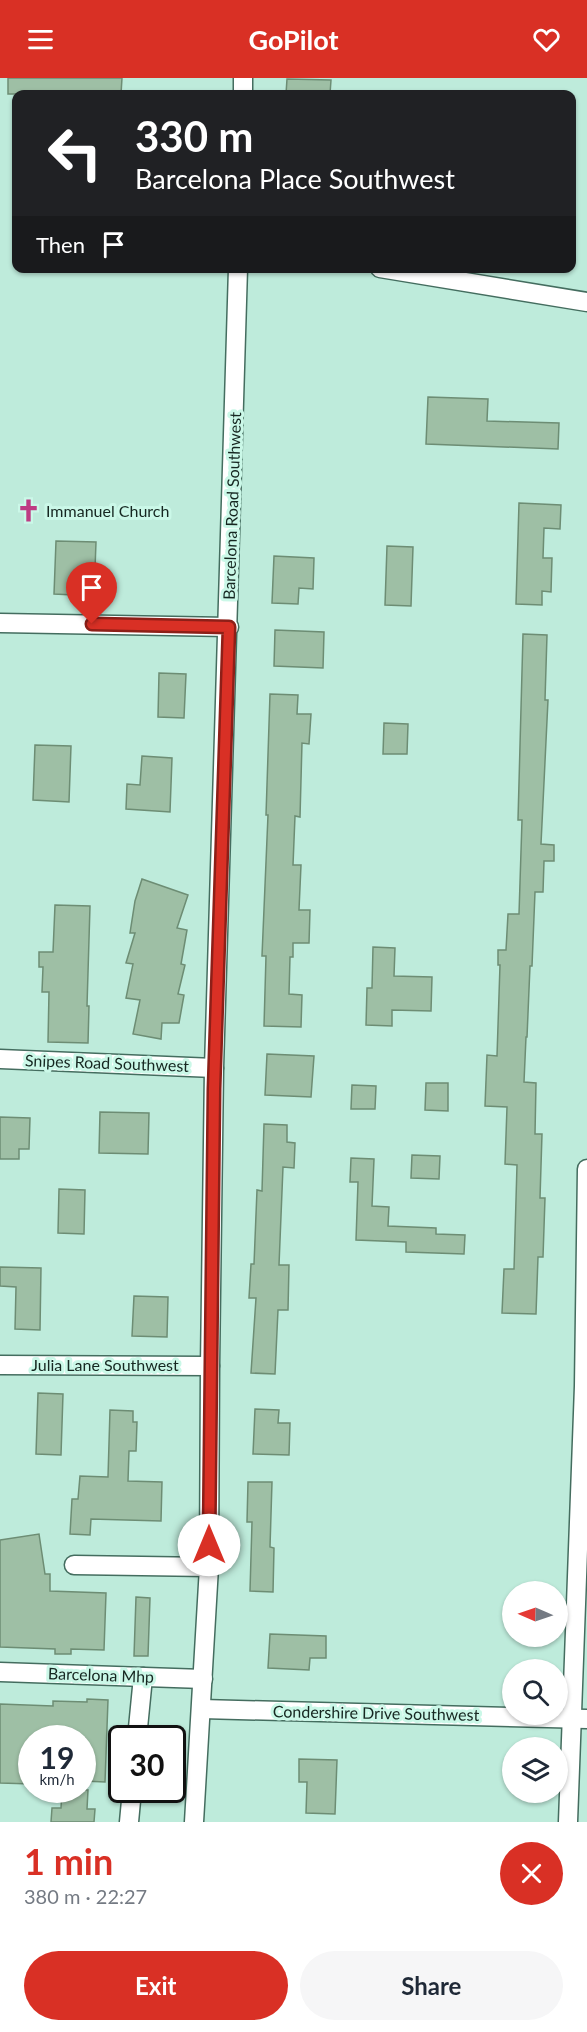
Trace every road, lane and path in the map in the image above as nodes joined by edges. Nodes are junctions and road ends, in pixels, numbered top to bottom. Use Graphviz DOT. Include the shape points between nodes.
graph roads {
  1 [pos="238,273"];
  2 [pos="410,273"];
  3 [pos="587,302"];
  4 [pos="0,622"];
  5 [pos="229,627"];
  6 [pos="0,1059"];
  7 [pos="214,1068"];
  8 [pos="587,1169"];
  9 [pos="0,1365"];
  10 [pos="210,1366"];
  11 [pos="74,1565"];
  12 [pos="209,1567"];
  13 [pos="0,1672"];
  14 [pos="143,1677"];
  15 [pos="202,1679"];
  16 [pos="202,1709"];
  17 [pos="580,1719"];
  18 [pos="138,1725"];
  19 [pos="131,1803"];
  20 [pos="129,1822"];
  21 [pos="194,1822"];
  22 [pos="568,1822"];
  1 -- 5 [label="street, Barcelona Road Southwest"];
  2 -- 3 [label="street"];
  4 -- 5 [label="street"];
  5 -- 7 [label="street, Barcelona Road Southwest"];
  6 -- 7 [label="street, Snipes Road Southwest"];
  7 -- 10 [label="street, Barcelona Road Southwest"];
  8 -- 17 [label="street"];
  9 -- 10 [label="street, Julia Lane Southwest"];
  10 -- 12 [label="street, Barcelona Road Southwest"];
  11 -- 12 [label="street"];
  12 -- 15 [label="street, Barcelona Road Southwest"];
  13 -- 14 [label="street, Barcelona Mhp"];
  14 -- 15 [label="street, Barcelona Mhp"];
  14 -- 18 [label="street"];
  15 -- 16 [label="street, Barcelona Road Southwest"];
  16 -- 17 [label="street, Condershire Drive Southwest"];
  16 -- 21 [label="street, Barcelona Road Southwest"];
  17 -- 22 [label="street"];
  19 -- 20 [label="street"];
}
